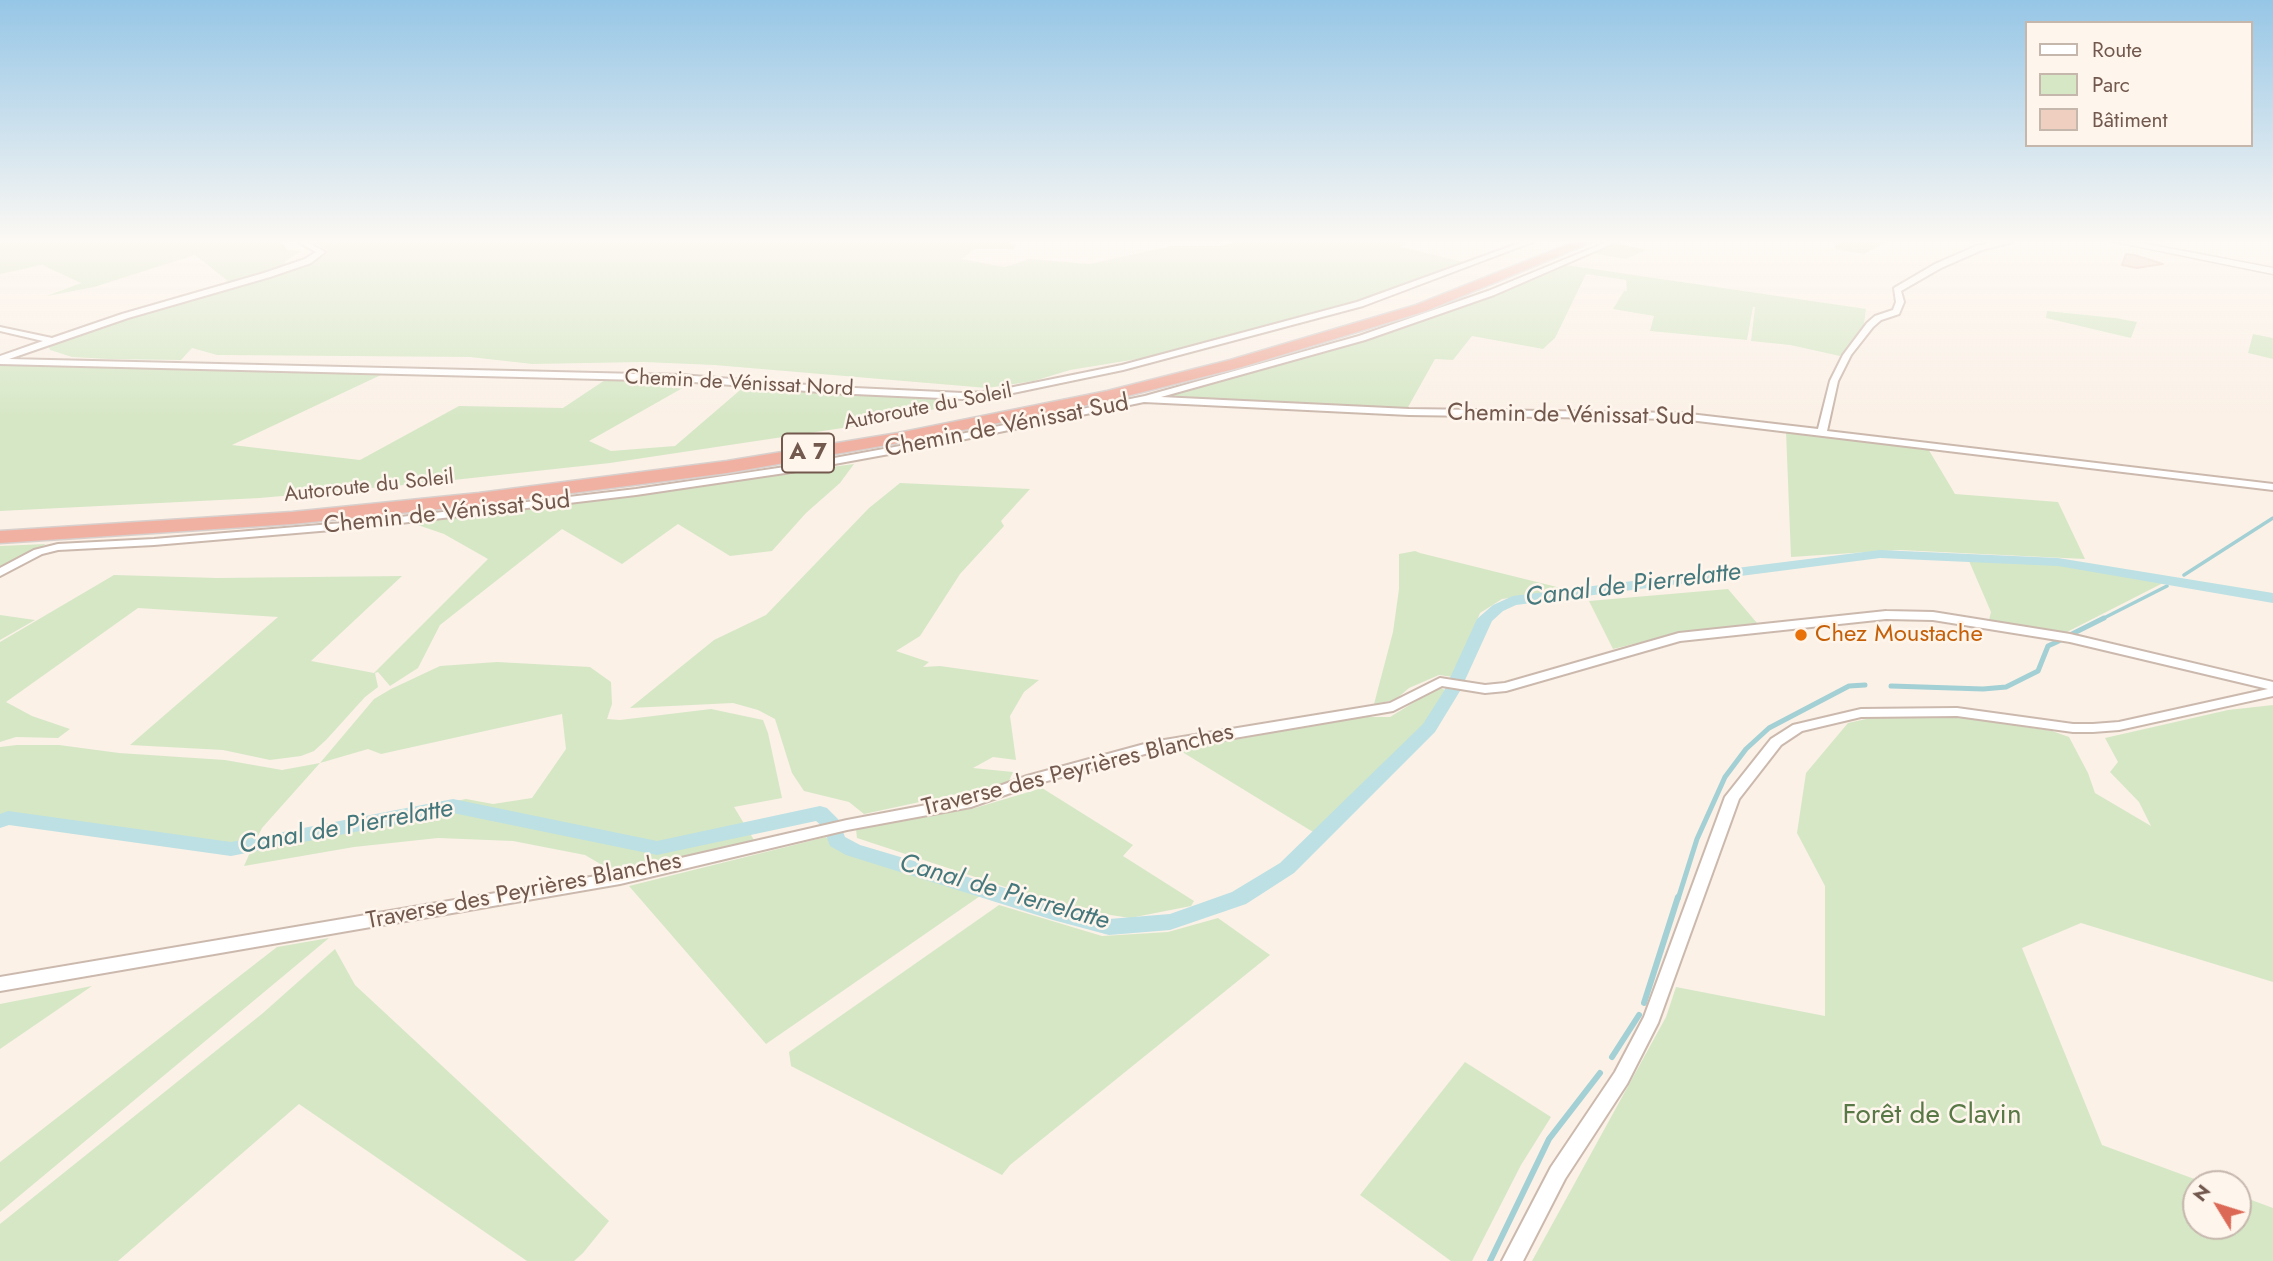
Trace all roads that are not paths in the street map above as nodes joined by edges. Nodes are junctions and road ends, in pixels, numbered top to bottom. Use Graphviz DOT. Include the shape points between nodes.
graph roads {
  1 [pos="187,299"];
  2 [pos="1371,299"];
  3 [pos="1412,299"];
  4 [pos="1444,299"];
  5 [pos="1474,299"];
  6 [pos="1899,299"];
  7 [pos="0,329"];
  8 [pos="50,340"];
  9 [pos="39,346"];
  10 [pos="0,359"];
  11 [pos="48,360"];
  12 [pos="1144,399"];
  13 [pos="1822,431"];
  14 [pos="2273,487"];
  15 [pos="0,522"];
  16 [pos="0,537"];
  17 [pos="0,573"];
  18 [pos="2273,689"];
  19 [pos="1,981"];
  20 [pos="1512,1261"];
  1 -- 8 [label="street"];
  2 -- 11 [label="street, Chemin de Vénissat Nord" via="1123,367 989,395 833,390 681,377"];
  3 -- 15 [label="highway, Autoroute du Soleil / A 7" via="1240,351 902,426 642,467 462,489"];
  4 -- 16 [label="highway, Autoroute du Soleil / A 7" via="1331,336 1120,393 727,467 292,518"];
  5 -- 12 [label="street" via="1362,338"];
  6 -- 13 [label="street" via="1896,312 1870,325 1847,355"];
  7 -- 8 [label="street"];
  8 -- 9 [label="street"];
  9 -- 10 [label="street"];
  9 -- 11 [label="street"];
  10 -- 11 [label="street, Chemin de Vénissat Nord"];
  12 -- 13 [label="street, Chemin de Vénissat Sud" via="1409,412 1681,416"];
  12 -- 17 [label="street, Chemin de Vénissat Sud" via="922,445 636,492 367,524 58,547 38,552"];
  13 -- 14 [label="street, Chemin de Vénissat Sud"];
  18 -- 19 [label="street, Traverse des Peyrières Blanches" via="2020,628 1933,616 1886,615 1679,637 1506,687 1471,688 1440,682 1382,709 1152,747 971,802 847,825 620,878"];
  18 -- 20 [label="street" via="2119,726 2093,728 1957,712 1861,713 1798,728 1776,742 1732,797 1652,1018 1621,1078 1558,1173"];
}
